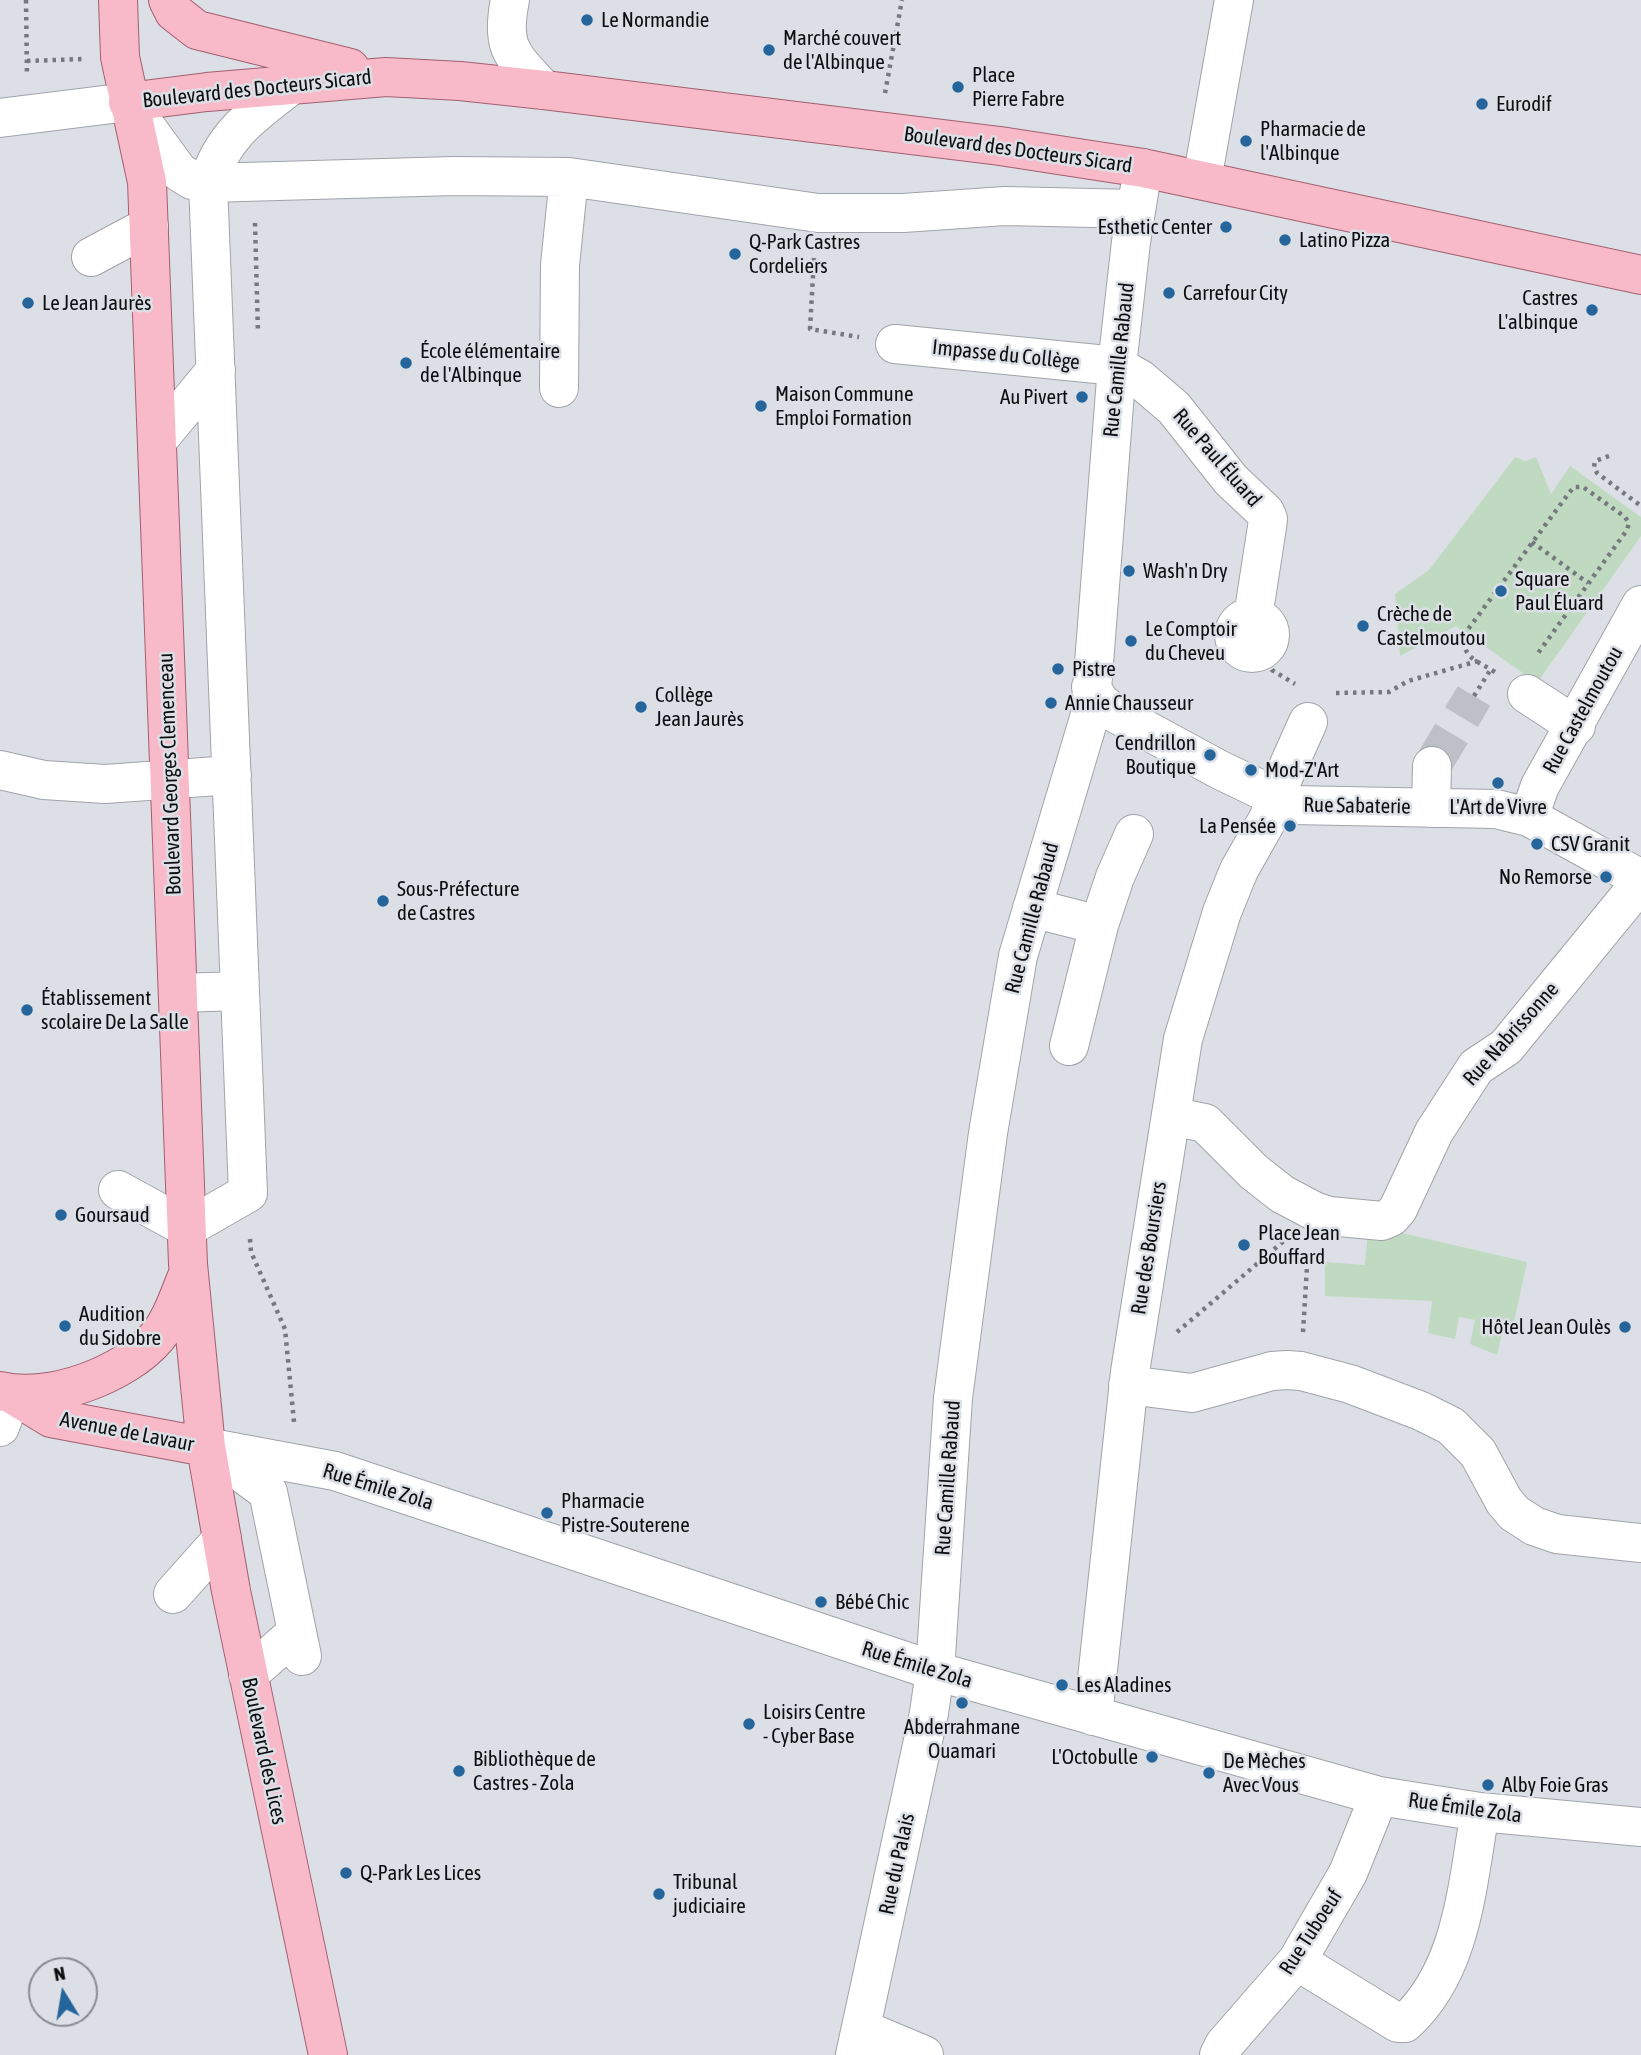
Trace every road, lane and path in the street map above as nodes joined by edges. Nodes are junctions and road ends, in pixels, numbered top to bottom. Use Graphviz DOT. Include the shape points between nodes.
graph roads {
  1 [pos="26,0"];
  2 [pos="118,0"];
  3 [pos="168,0"];
  4 [pos="902,0"];
  5 [pos="1234,0"];
  6 [pos="508,9"];
  7 [pos="89,59"];
  8 [pos="27,61"];
  9 [pos="386,77"];
  10 [pos="293,84"];
  11 [pos="28,86"];
  12 [pos="544,90"];
  13 [pos="884,96"];
  14 [pos="128,102"];
  15 [pos="0,118"];
  16 [pos="1143,168"];
  17 [pos="569,177"];
  18 [pos="1202,180"];
  19 [pos="208,183"];
  20 [pos="1136,209"];
  21 [pos="149,226"];
  22 [pos="91,257"];
  23 [pos="814,258"];
  24 [pos="1641,275"];
  25 [pos="895,344"];
  26 [pos="1117,366"];
  27 [pos="216,370"];
  28 [pos="559,388"];
  29 [pos="218,438"];
  30 [pos="157,441"];
  31 [pos="1609,456"];
  32 [pos="1641,506"];
  33 [pos="1532,542"];
  34 [pos="1588,583"];
  35 [pos="1641,605"];
  36 [pos="1257,634"];
  37 [pos="1462,644"];
  38 [pos="1478,661"];
  39 [pos="1491,670"];
  40 [pos="1529,678"];
  41 [pos="1091,687"];
  42 [pos="1474,696"];
  43 [pos="1313,702"];
  44 [pos="1576,726"];
  45 [pos="1432,766"];
  46 [pos="0,770"];
  47 [pos="232,775"];
  48 [pos="170,780"];
  49 [pos="1275,798"];
  50 [pos="1431,808"];
  51 [pos="1529,817"];
  52 [pos="1134,834"];
  53 [pos="1641,880"];
  54 [pos="1032,908"];
  55 [pos="1099,925"];
  56 [pos="240,991"];
  57 [pos="178,993"];
  58 [pos="1069,1046"];
  59 [pos="1171,1116"];
  60 [pos="118,1190"];
  61 [pos="248,1193"];
  62 [pos="187,1227"];
  63 [pos="1318,1231"];
  64 [pos="1289,1237"];
  65 [pos="189,1271"];
  66 [pos="1175,1333"];
  67 [pos="1301,1371"];
  68 [pos="1128,1385"];
  69 [pos="4,1404"];
  70 [pos="206,1447"];
  71 [pos="281,1461"];
  72 [pos="222,1539"];
  73 [pos="1641,1543"];
  74 [pos="173,1594"];
  75 [pos="935,1671"];
  76 [pos="248,1675"];
  77 [pos="1093,1716"];
  78 [pos="1378,1796"];
  79 [pos="1480,1812"];
  80 [pos="1641,1827"];
  81 [pos="1297,1961"];
  82 [pos="859,2042"];
  83 [pos="328,2055"];
  84 [pos="924,2055"];
  85 [pos="1219,2055"];
  1 -- 8 [label="path"];
  2 -- 14 [label="main road, Boulevard Georges Clemenceau" via="120,57"];
  3 -- 9 [label="main road, Boulevard des Docteurs Sicard" via="174,12 197,30"];
  4 -- 13 [label="path"];
  5 -- 18 [label="street"];
  6 -- 12 [label="street" via="509,49"];
  7 -- 8 [label="path"];
  8 -- 11 [label="path"];
  9 -- 10 [label="main road, Boulevard des Docteurs Sicard"];
  9 -- 12 [label="main road, Boulevard des Docteurs Sicard"];
  10 -- 14 [label="main road, Boulevard des Docteurs Sicard"];
  10 -- 19 [label="street" via="233,134 215,160"];
  12 -- 16 [label="main road, Boulevard des Docteurs Sicard"];
  14 -- 15 [label="street"];
  14 -- 19 [label="street" via="179,172"];
  14 -- 21 [label="main road, Boulevard Georges Clemenceau" via="148,182"];
  16 -- 18 [label="main road, Boulevard des Docteurs Sicard"];
  16 -- 20 [label="street, Rue Camille Rabaud"];
  17 -- 19 [label="street"];
  17 -- 20 [label="street" via="832,213 1005,206"];
  17 -- 28 [label="street" via="560,265"];
  18 -- 24 [label="main road, Boulevard des Docteurs Sicard"];
  19 -- 27 [label="street"];
  20 -- 26 [label="street, Rue Camille Rabaud"];
  21 -- 22 [label="street"];
  21 -- 30 [label="main road, Boulevard Georges Clemenceau"];
  23 -- 25 [label="path" via="810,329"];
  25 -- 26 [label="street, Impasse du Collège"];
  26 -- 36 [label="street, Rue Paul Éluard" via="1174,408 1231,480 1265,512"];
  26 -- 41 [label="street, Rue Camille Rabaud"];
  27 -- 29 [label="street"];
  27 -- 30 [label="street"];
  29 -- 30 [label="street"];
  29 -- 47 [label="street"];
  30 -- 48 [label="main road, Boulevard Georges Clemenceau"];
  31 -- 32 [label="path" via="1595,461 1597,474"];
  33 -- 34 [label="path"];
  33 -- 34 [label="path" via="1574,488 1583,487 1625,517 1627,530"];
  33 -- 37 [label="path"];
  34 -- 40 [label="path"];
  35 -- 44 [label="street, Rue Castelmoutou"];
  36 -- 43 [label="path" via="1272,670"];
  38 -- 43 [label="path" via="1408,681 1389,692"];
  39 -- 42 [label="path"];
  40 -- 44 [label="street"];
  41 -- 49 [label="street, Rue Sabaterie" via="1113,712"];
  41 -- 54 [label="street, Rue Camille Rabaud" via="1090,715"];
  43 -- 49 [label="street, Rue des Boursiers"];
  44 -- 51 [label="street, Rue Castelmoutou" via="1540,786"];
  45 -- 50 [label="street"];
  46 -- 48 [label="street" via="44,780 105,784"];
  47 -- 48 [label="street"];
  47 -- 56 [label="street"];
  48 -- 57 [label="main road, Boulevard Georges Clemenceau"];
  49 -- 50 [label="street, Rue Sabaterie" via="1293,805"];
  49 -- 59 [label="street, Rue des Boursiers" via="1239,870 1208,955 1183,1039"];
  50 -- 51 [label="street, Rue Sabaterie" via="1496,809"];
  51 -- 53 [label="street, Rue Sabaterie"];
  52 -- 55 [label="street"];
  53 -- 63 [label="street, Rue Nabrissonne" via="1506,1047 1476,1067 1434,1132 1391,1217"];
  54 -- 55 [label="street"];
  54 -- 75 [label="street, Rue Camille Rabaud" via="1017,956 988,1133 953,1398"];
  55 -- 58 [label="street"];
  56 -- 57 [label="street"];
  56 -- 61 [label="street"];
  57 -- 62 [label="main road, Boulevard Georges Clemenceau"];
  59 -- 63 [label="street" via="1205,1123 1254,1172 1314,1211"];
  59 -- 68 [label="street, Rue des Boursiers"];
  60 -- 62 [label="street"];
  61 -- 62 [label="street"];
  61 -- 71 [label="path" via="251,1252 285,1329 295,1431"];
  62 -- 65 [label="main road, Boulevard Georges Clemenceau"];
  63 -- 67 [label="path"];
  64 -- 66 [label="path"];
  65 -- 69 [label="main road, Avenue de Lavaur" via="175,1307 140,1354 94,1379"];
  65 -- 70 [label="main road, Boulevard Georges Clemenceau"];
  67 -- 68 [label="street" via="1272,1371 1192,1393"];
  67 -- 73 [label="street" via="1350,1384 1451,1426 1478,1453 1514,1513 1534,1526 1557,1534"];
  68 -- 77 [label="street, Rue des Boursiers"];
  69 -- 70 [label="main road, Avenue de Lavaur" via="51,1418"];
  70 -- 71 [label="street, Rue Émile Zola"];
  70 -- 72 [label="main road, Boulevard des Lices"];
  70 -- 76 [label="street" via="268,1492 300,1644"];
  71 -- 75 [label="street, Rue Émile Zola" via="348,1476"];
  72 -- 74 [label="street"];
  72 -- 76 [label="main road, Boulevard des Lices"];
  75 -- 77 [label="street, Rue Émile Zola"];
  75 -- 82 [label="street, Rue du Palais"];
  76 -- 83 [label="main road, Boulevard des Lices"];
  77 -- 78 [label="street, Rue Émile Zola"];
  78 -- 79 [label="street, Rue Émile Zola"];
  78 -- 81 [label="street, Rue Tuboeuf" via="1349,1873"];
  79 -- 80 [label="street, Rue Émile Zola"];
  79 -- 81 [label="street" via="1458,1938 1438,1979 1405,2023"];
  81 -- 85 [label="street, Rue Tuboeuf"];
  82 -- 84 [label="street"];
}
